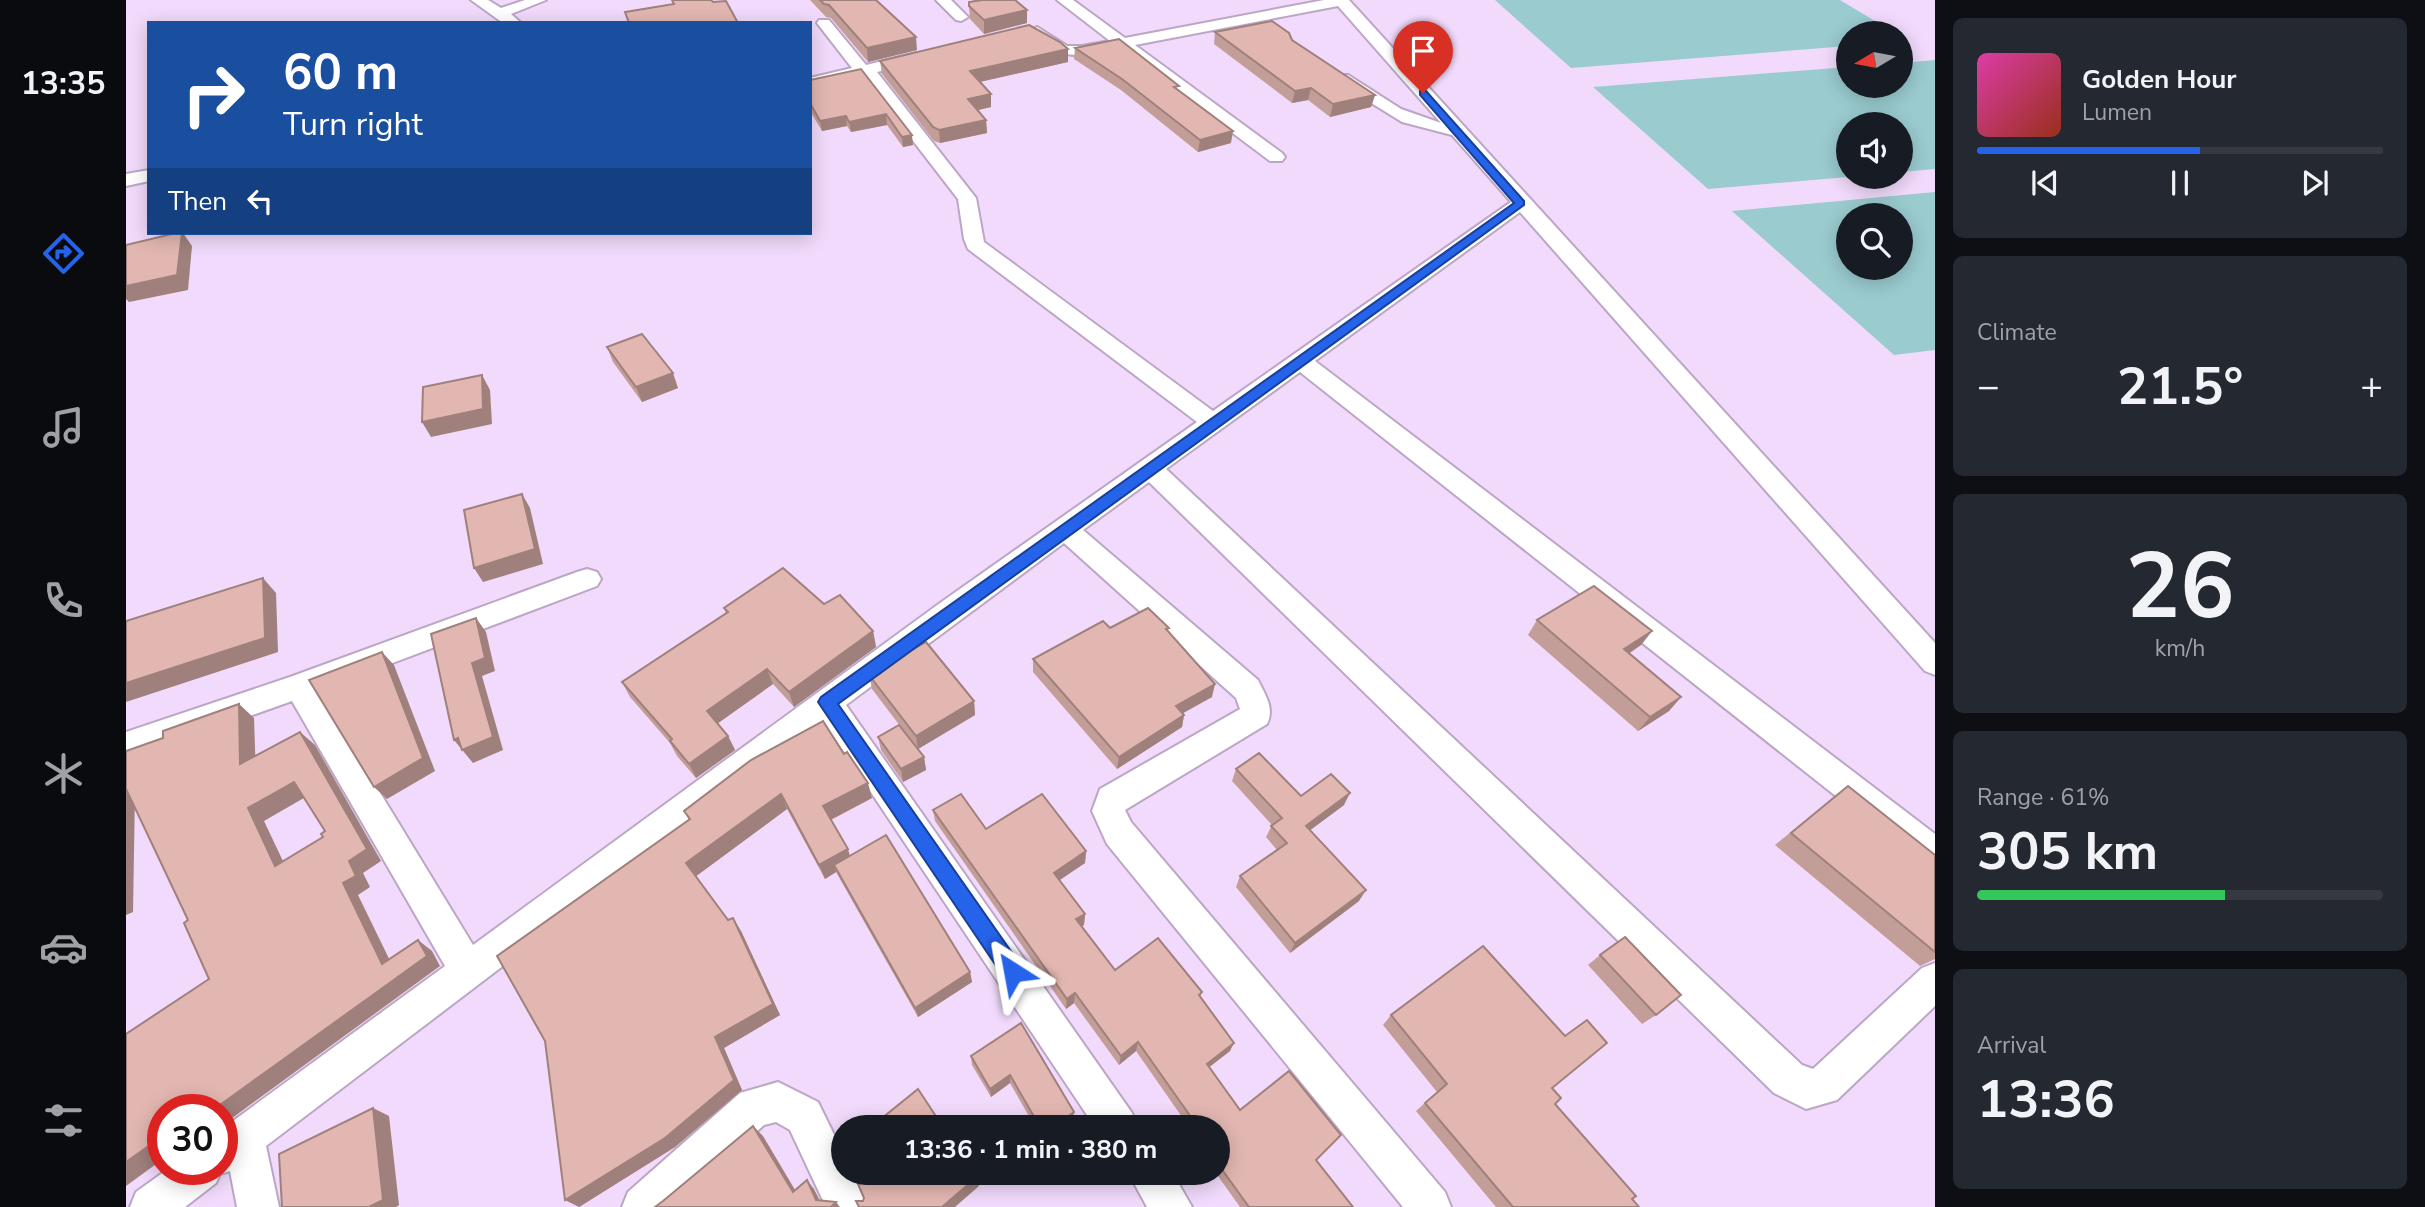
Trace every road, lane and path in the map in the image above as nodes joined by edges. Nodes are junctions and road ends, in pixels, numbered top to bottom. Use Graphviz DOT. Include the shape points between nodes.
graph roads {
  1 [pos="478,0"];
  2 [pos="539,0"];
  3 [pos="943,0"];
  4 [pos="1064,0"];
  5 [pos="1341,0"];
  6 [pos="500,13"];
  7 [pos="961,17"];
  8 [pos="511,21"];
  9 [pos="824,23"];
  10 [pos="1025,32"];
  11 [pos="1125,43"];
  12 [pos="933,54"];
  13 [pos="865,70"];
  14 [pos="1330,70"];
  15 [pos="812,83"];
  16 [pos="1456,130"];
  17 [pos="1276,158"];
  18 [pos="147,175"];
  19 [pos="126,180"];
  20 [pos="1521,203"];
  21 [pos="1301,362"];
  22 [pos="1215,424"];
  23 [pos="1151,470"];
  24 [pos="1066,530"];
  25 [pos="587,579"];
  26 [pos="1935,663"];
  27 [pos="299,686"];
  28 [pos="827,702"];
  29 [pos="126,746"];
  30 [pos="1935,854"];
  31 [pos="468,970"];
  32 [pos="1935,981"];
  33 [pos="1110,1115"];
  34 [pos="238,1141"];
  35 [pos="238,1157"];
  36 [pos="181,1185"];
  37 [pos="1157,1185"];
  38 [pos="151,1207"];
  39 [pos="258,1207"];
  40 [pos="643,1207"];
  41 [pos="847,1207"];
  42 [pos="1171,1207"];
  43 [pos="1430,1207"];
  1 -- 6 [label="street"];
  2 -- 6 [label="street"];
  3 -- 7 [label="street"];
  4 -- 11 [label="street"];
  5 -- 11 [label="street"];
  5 -- 16 [label="street"];
  6 -- 8 [label="street"];
  9 -- 13 [label="street"];
  10 -- 11 [label="street" via="1037,32 1071,52"];
  11 -- 17 [label="street"];
  12 -- 13 [label="street"];
  13 -- 15 [label="street"];
  13 -- 22 [label="street" via="967,198 974,211 975,245"];
  14 -- 16 [label="street" via="1411,122"];
  16 -- 20 [label="street"];
  18 -- 19 [label="street"];
  20 -- 21 [label="street"];
  20 -- 26 [label="street"];
  21 -- 22 [label="street"];
  21 -- 30 [label="street"];
  22 -- 23 [label="street"];
  23 -- 24 [label="street"];
  23 -- 32 [label="street" via="1788,1079 1806,1090 1823,1086"];
  24 -- 28 [label="street"];
  24 -- 43 [label="street" via="1247,689 1255,705 1256,715 1111,799 1108,811 1119,833"];
  25 -- 27 [label="street"];
  27 -- 29 [label="street"];
  27 -- 31 [label="street"];
  28 -- 31 [label="street"];
  28 -- 33 [label="street"];
  31 -- 34 [label="street"];
  35 -- 39 [label="street"];
  36 -- 38 [label="street"];
  37 -- 42 [label="street"];
  40 -- 41 [label="street" via="754,1107 778,1102 804,1116"];
}
